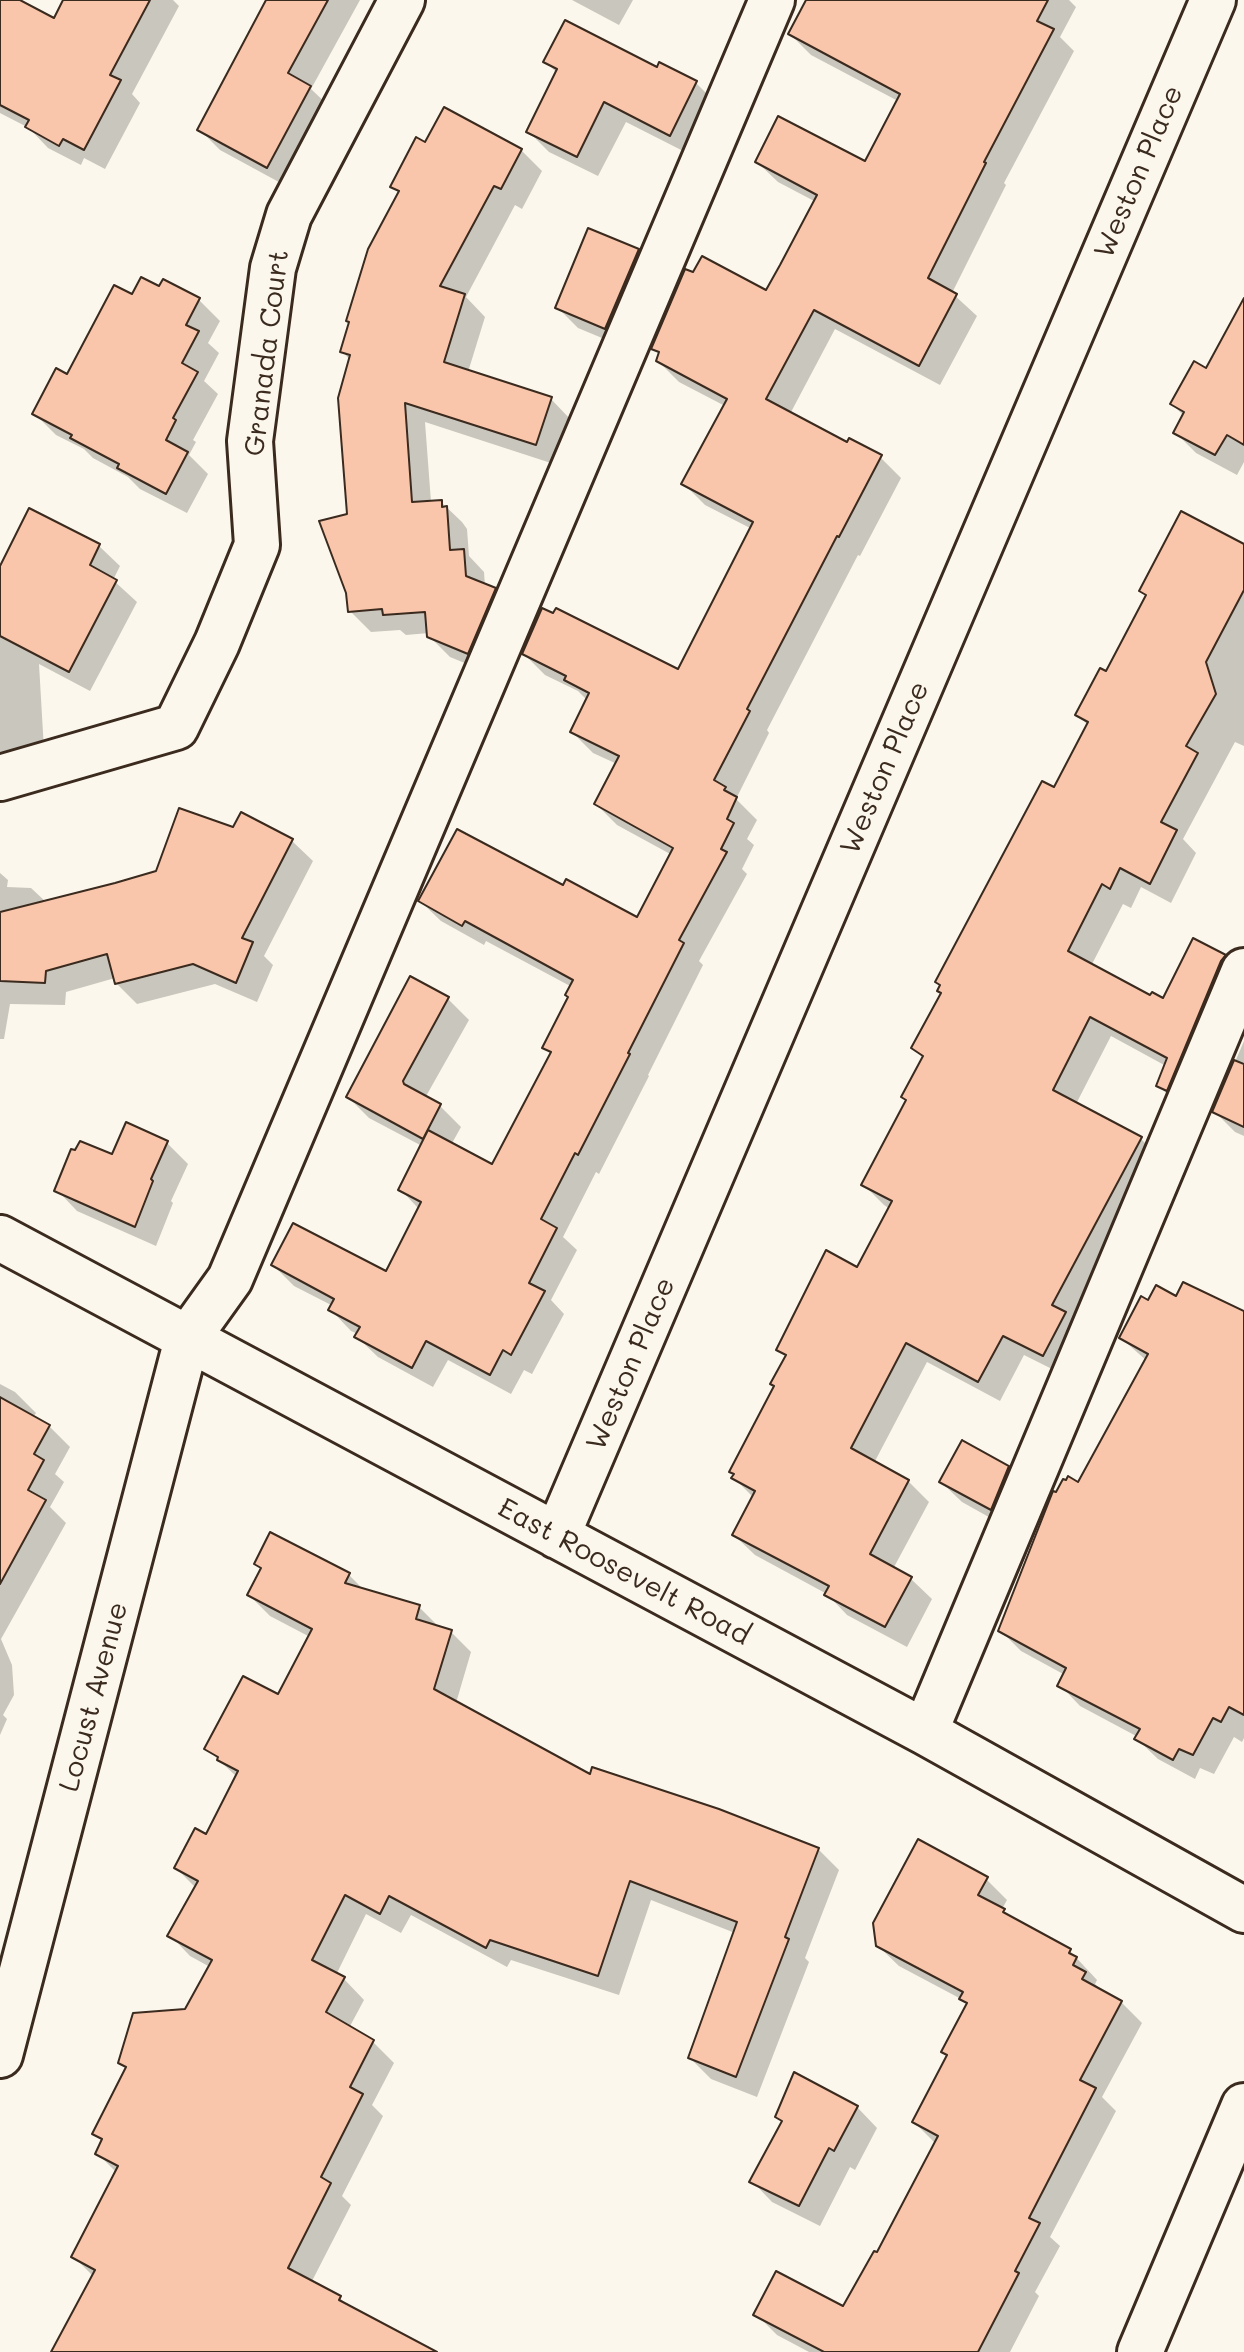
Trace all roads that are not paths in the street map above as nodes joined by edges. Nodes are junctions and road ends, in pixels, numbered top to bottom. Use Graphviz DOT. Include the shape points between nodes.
graph roads {
  1 [pos="402,0"];
  2 [pos="772,0"];
  3 [pos="1213,0"];
  4 [pos="0,778"];
  5 [pos="1244,971"];
  6 [pos="0,1238"];
  7 [pos="187,1339"];
  8 [pos="557,1536"];
  9 [pos="925,1732"];
  10 [pos="1244,1910"];
  11 [pos="0,2055"];
  12 [pos="1244,2106"];
  13 [pos="1140,2352"];
  1 -- 4 [label="street, Granada Court" via="289,215 273,268 250,441 257,545 176,727"];
  2 -- 7 [label="street" via="230,1279"];
  3 -- 8 [label="street, Weston Place"];
  5 -- 9 [label="street"];
  6 -- 7 [label="street, East Roosevelt Road"];
  7 -- 8 [label="street, East Roosevelt Road"];
  7 -- 11 [label="street, Locust Avenue"];
  8 -- 9 [label="street, East Roosevelt Road"];
  9 -- 10 [label="street, East Roosevelt Road"];
  12 -- 13 [label="street"];
}
